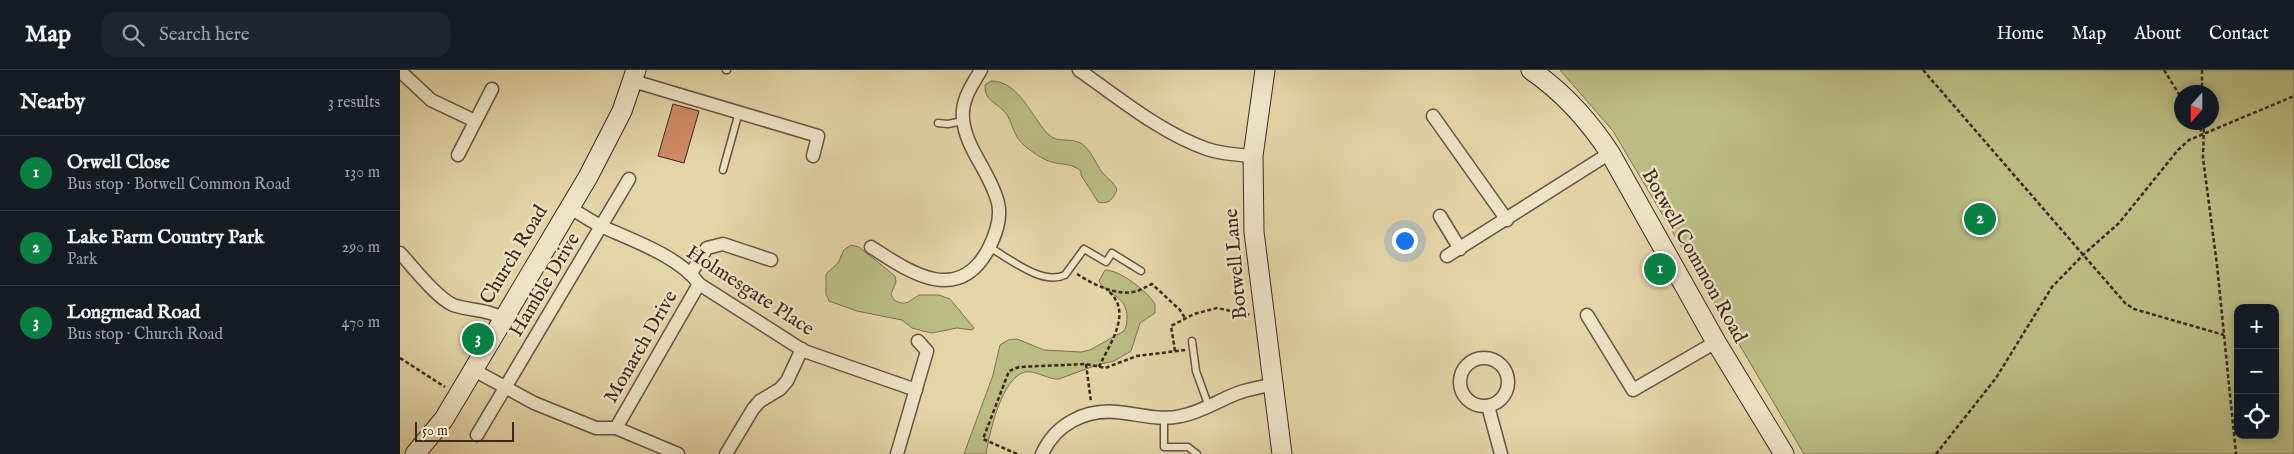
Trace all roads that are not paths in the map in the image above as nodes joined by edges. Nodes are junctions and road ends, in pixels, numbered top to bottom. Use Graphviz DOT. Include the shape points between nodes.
graph roads {
  1 [pos="981,70"];
  2 [pos="1078,70"];
  3 [pos="1265,70"];
  4 [pos="1531,70"];
  5 [pos="400,71"];
  6 [pos="634,76"];
  7 [pos="492,89"];
  8 [pos="739,112"];
  9 [pos="1434,116"];
  10 [pos="476,121"];
  11 [pos="963,121"];
  12 [pos="938,123"];
  13 [pos="1610,153"];
  14 [pos="458,156"];
  15 [pos="813,156"];
  16 [pos="1253,156"];
  17 [pos="723,170"];
  18 [pos="629,179"];
  19 [pos="570,208"];
  20 [pos="1440,216"];
  21 [pos="1507,220"];
  22 [pos="602,226"];
  23 [pos="871,247"];
  24 [pos="989,247"];
  25 [pos="1460,248"];
  26 [pos="400,253"];
  27 [pos="1447,256"];
  28 [pos="771,260"];
  29 [pos="1141,270"];
  30 [pos="692,274"];
  31 [pos="699,284"];
  32 [pos="1587,315"];
  33 [pos="502,318"];
  34 [pos="918,341"];
  35 [pos="1192,341"];
  36 [pos="1716,342"];
  37 [pos="802,349"];
  38 [pos="472,369"];
  39 [pos="1272,385"];
  40 [pos="505,388"];
  41 [pos="916,390"];
  42 [pos="1488,406"];
  43 [pos="1208,407"];
  44 [pos="1164,418"];
  45 [pos="616,428"];
  46 [pos="477,435"];
  47 [pos="414,454"];
  48 [pos="678,454"];
  49 [pos="726,454"];
  50 [pos="897,454"];
  51 [pos="1042,454"];
  52 [pos="1197,454"];
  53 [pos="1282,454"];
  54 [pos="1501,454"];
  55 [pos="1784,454"];
  1 -- 11 [label="street" via="965,100"];
  2 -- 16 [label="street" via="1186,139 1215,151"];
  3 -- 16 [label="street, Botwell Lane"];
  4 -- 13 [label="street, Botwell Common Road" via="1579,112"];
  5 -- 10 [label="street" via="431,100"];
  6 -- 8 [label="street"];
  6 -- 19 [label="street, Church Road" via="611,134"];
  7 -- 10 [label="street"];
  8 -- 15 [label="street" via="818,136"];
  8 -- 17 [label="lane"];
  9 -- 21 [label="street"];
  10 -- 14 [label="street"];
  11 -- 12 [label="lane"];
  11 -- 24 [label="street" via="999,205 998,224"];
  13 -- 21 [label="street"];
  13 -- 36 [label="street, Botwell Common Road"];
  16 -- 39 [label="street, Botwell Lane" via="1254,232"];
  18 -- 22 [label="street, Hamble Drive"];
  19 -- 22 [label="street, Holmesgate Place"];
  19 -- 33 [label="street, Church Road"];
  20 -- 25 [label="street"];
  21 -- 25 [label="street"];
  22 -- 30 [label="street, Holmesgate Place" via="636,240"];
  22 -- 40 [label="street, Hamble Drive"];
  23 -- 24 [label="street" via="910,272 936,280 955,278 968,272"];
  24 -- 29 [label="lane" via="1044,278 1060,278 1070,270 1084,249 1106,262 1112,252"];
  25 -- 27 [label="street"];
  26 -- 33 [label="street" via="447,302"];
  28 -- 30 [label="street" via="723,244 707,248"];
  30 -- 31 [label="street, Holmesgate Place"];
  31 -- 37 [label="street, Holmesgate Place"];
  31 -- 45 [label="street, Monarch Drive"];
  32 -- 36 [label="street" via="1633,390"];
  33 -- 38 [label="street, Church Road"];
  34 -- 41 [label="street" via="927,351"];
  35 -- 43 [label="lane" via="1196,371"];
  36 -- 55 [label="street, Botwell Common Road"];
  37 -- 41 [label="street, Holmesgate Place"];
  37 -- 49 [label="street" via="787,381 760,400"];
  38 -- 40 [label="street"];
  38 -- 47 [label="street, Church Road" via="444,418"];
  39 -- 43 [label="street" via="1240,392"];
  39 -- 53 [label="street, Botwell Lane"];
  40 -- 45 [label="street" via="596,428"];
  40 -- 46 [label="street, Hamble Drive"];
  41 -- 50 [label="street"];
  42 -- 54 [label="street"];
  43 -- 44 [label="street"];
  44 -- 51 [label="street" via="1108,411 1076,419 1050,439"];
  44 -- 52 [label="lane" via="1164,447 1188,447"];
  45 -- 48 [label="street"];
}
